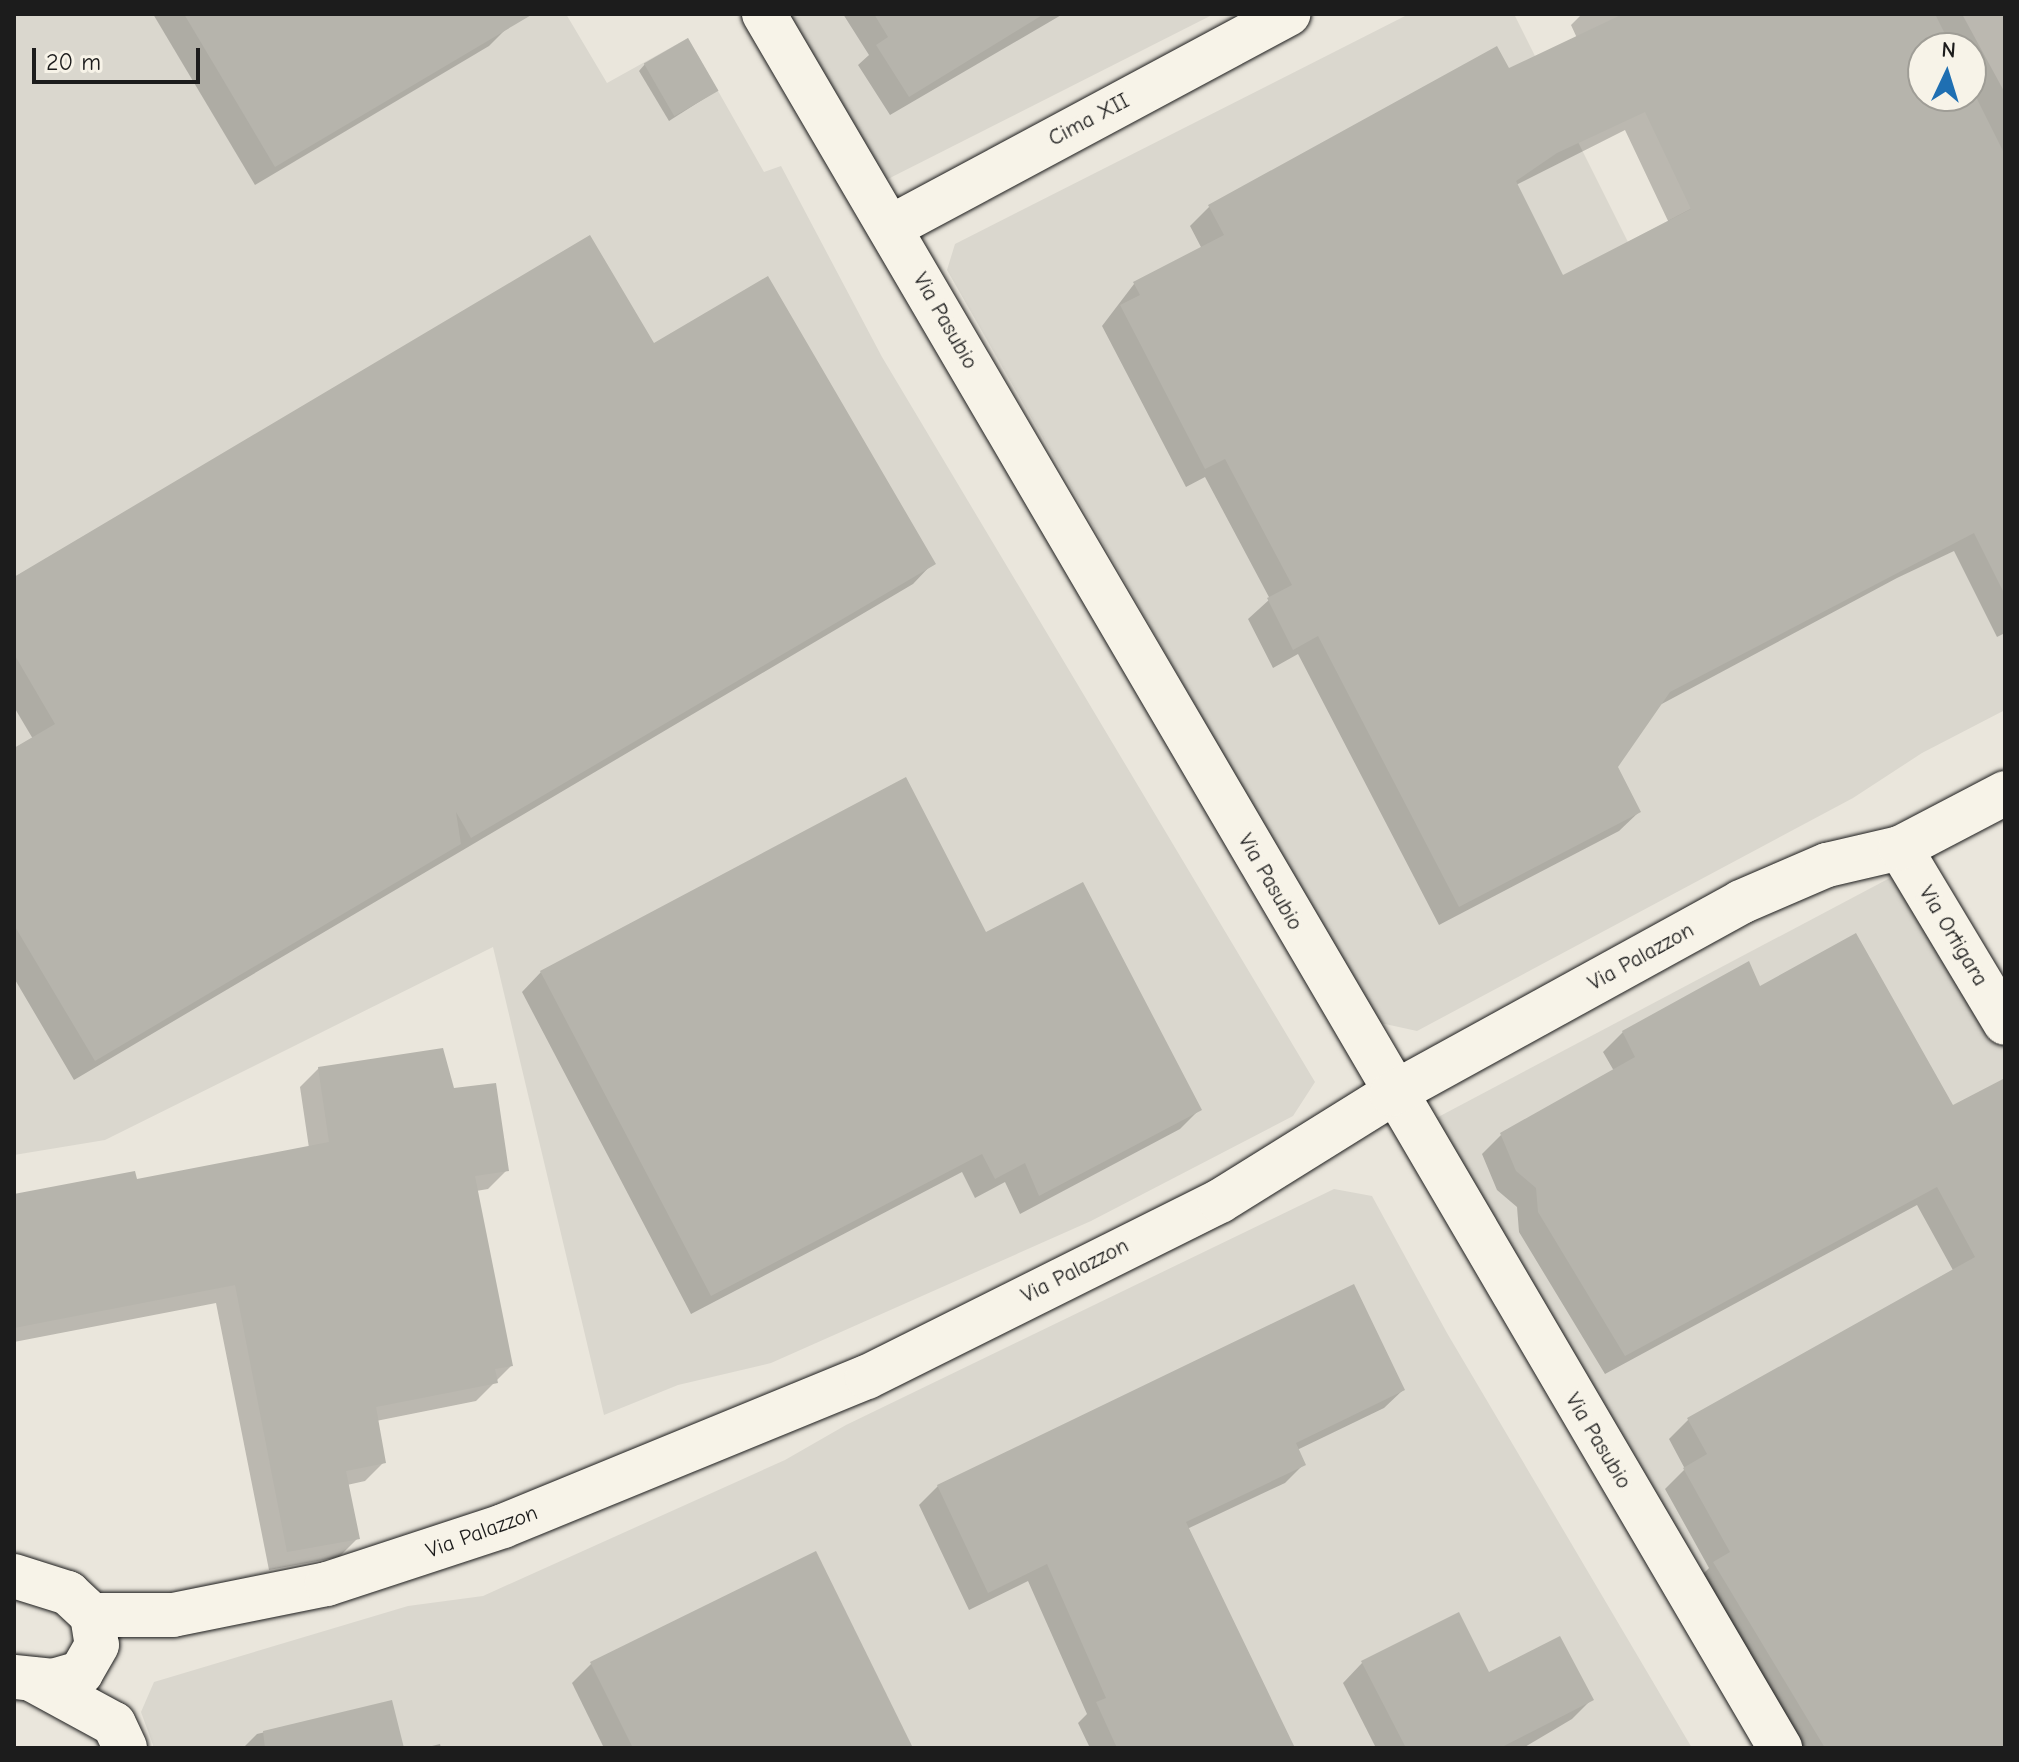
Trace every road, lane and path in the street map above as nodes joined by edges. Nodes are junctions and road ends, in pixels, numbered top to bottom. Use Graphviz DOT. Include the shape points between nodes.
graph roads {
  1 [pos="764,14"];
  2 [pos="1288,14"];
  3 [pos="891,227"];
  4 [pos="2005,793"];
  5 [pos="1900,848"];
  6 [pos="2005,1023"];
  7 [pos="1392,1094"];
  8 [pos="14,1576"];
  9 [pos="92,1615"];
  10 [pos="22,1678"];
  11 [pos="125,1748"];
  12 [pos="1780,1748"];
  1 -- 3 [label="street, Via Pasubio"];
  2 -- 3 [label="street, Cima XII"];
  3 -- 7 [label="street, Via Pasubio"];
  4 -- 5 [label="street, Via Palazzon"];
  5 -- 6 [label="street, Via Ortigara"];
  5 -- 7 [label="street, Via Palazzon" via="1827,865 1741,902"];
  7 -- 9 [label="street, Via Palazzon" via="1220,1201 867,1377 503,1526 327,1584 173,1615"];
  7 -- 12 [label="street, Via Pasubio"];
  8 -- 9 [label="street" via="68,1593"];
  9 -- 10 [label="street" via="97,1645 81,1673 53,1681"];
  10 -- 11 [label="street" via="114,1724"];
}
